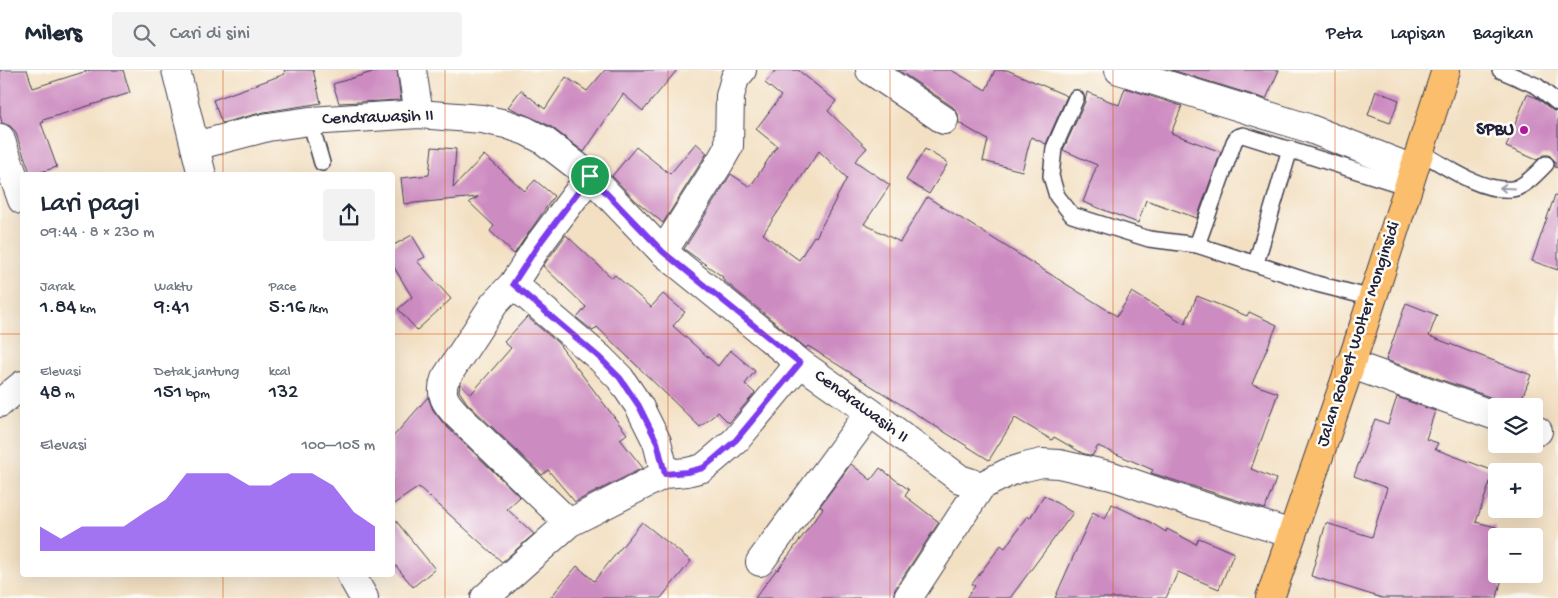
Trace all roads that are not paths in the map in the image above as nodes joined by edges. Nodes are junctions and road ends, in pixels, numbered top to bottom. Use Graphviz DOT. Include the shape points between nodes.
graph roads {
  1 [pos="176,70"];
  2 [pos="412,70"];
  3 [pos="742,70"];
  4 [pos="870,70"];
  5 [pos="1119,70"];
  6 [pos="1446,70"];
  7 [pos="1500,70"];
  8 [pos="1076,98"];
  9 [pos="1558,104"];
  10 [pos="419,114"];
  11 [pos="944,120"];
  12 [pos="310,121"];
  13 [pos="0,138"];
  14 [pos="195,146"];
  15 [pos="1290,149"];
  16 [pos="322,163"];
  17 [pos="1546,164"];
  18 [pos="1413,169"];
  19 [pos="201,172"];
  20 [pos="590,176"];
  21 [pos="20,194"];
  22 [pos="1196,245"];
  23 [pos="663,252"];
  24 [pos="1256,263"];
  25 [pos="513,284"];
  26 [pos="1372,298"];
  27 [pos="800,363"];
  28 [pos="1350,364"];
  29 [pos="20,387"];
  30 [pos="0,402"];
  31 [pos="870,412"];
  32 [pos="1488,413"];
  33 [pos="665,474"];
  34 [pos="981,486"];
  35 [pos="569,523"];
  36 [pos="1292,534"];
  37 [pos="760,562"];
  38 [pos="352,577"];
  39 [pos="364,598"];
  40 [pos="485,598"];
  41 [pos="908,598"];
  42 [pos="1270,598"];
  1 -- 14 [label="street"];
  2 -- 10 [label="street"];
  3 -- 23 [label="street" via="735,78 730,96 728,146"];
  4 -- 11 [label="street"];
  5 -- 18 [label="street" via="1308,128"];
  6 -- 18 [label="highway, Jalan Robert Wolter Monginsidi"];
  7 -- 9 [label="lane" via="1537,86"];
  8 -- 22 [label="lane" via="1054,148 1052,176 1057,196 1072,215 1149,239"];
  10 -- 12 [label="street, Cendrawasih II"];
  10 -- 20 [label="street, Cendrawasih II" via="482,119 526,131"];
  12 -- 14 [label="street, Cendrawasih II" via="268,127"];
  12 -- 16 [label="lane"];
  13 -- 21 [label="street"];
  14 -- 19 [label="street"];
  15 -- 18 [label="lane"];
  15 -- 22 [label="lane" via="1243,135 1237,137"];
  15 -- 24 [label="lane"];
  17 -- 18 [label="lane, one-way" via="1514,190 1484,186 1457,173"];
  18 -- 26 [label="highway, Jalan Robert Wolter Monginsidi"];
  20 -- 23 [label="street, Cendrawasih II"];
  20 -- 25 [label="street"];
  22 -- 24 [label="lane"];
  23 -- 27 [label="street, Cendrawasih II"];
  24 -- 26 [label="lane"];
  25 -- 33 [label="street" via="620,378 657,442"];
  25 -- 35 [label="street" via="494,304 448,374 443,396 456,414"];
  26 -- 28 [label="highway, Jalan Robert Wolter Monginsidi"];
  27 -- 31 [label="street, Cendrawasih II"];
  27 -- 33 [label="street" via="736,440 714,459 703,468"];
  28 -- 32 [label="street"];
  28 -- 36 [label="highway, Jalan Robert Wolter Monginsidi"];
  29 -- 30 [label="street"];
  31 -- 34 [label="street, Cendrawasih II" via="960,479"];
  31 -- 37 [label="street"];
  33 -- 35 [label="street"];
  34 -- 36 [label="street" via="1025,467 1059,464 1112,476"];
  34 -- 41 [label="street"];
  35 -- 40 [label="street"];
  36 -- 42 [label="highway, Jalan Robert Wolter Monginsidi"];
  38 -- 39 [label="street"];
}
